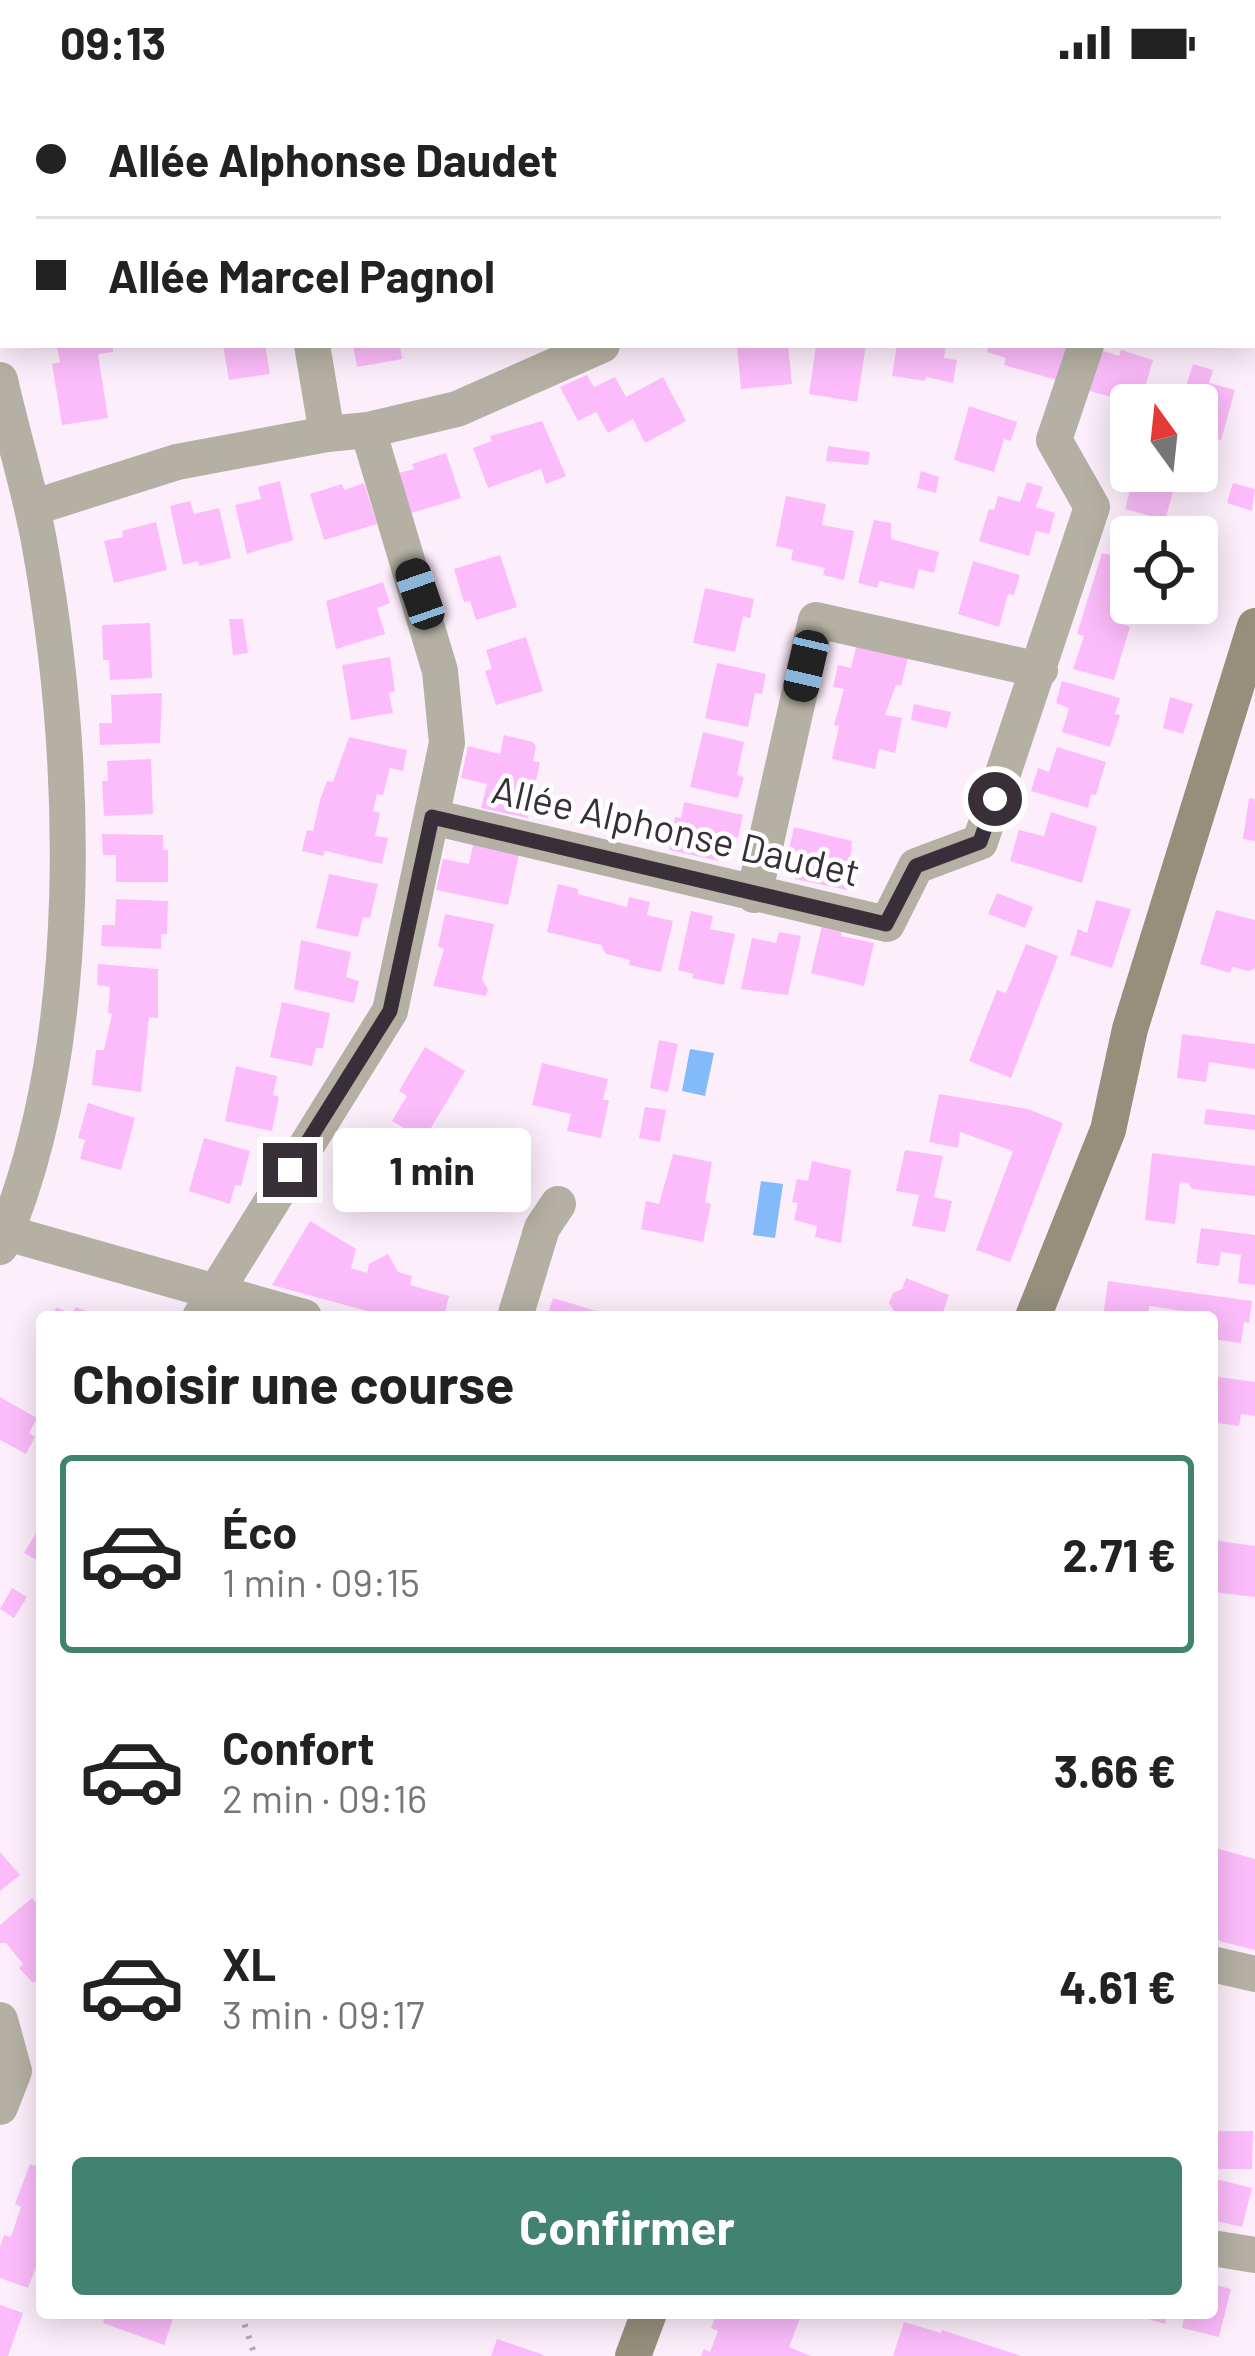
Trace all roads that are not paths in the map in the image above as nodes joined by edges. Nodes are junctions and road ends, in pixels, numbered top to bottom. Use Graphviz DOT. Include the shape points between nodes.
graph roads {
  1 [pos="313,348"];
  2 [pos="595,348"];
  3 [pos="1085,348"];
  4 [pos="0,380"];
  5 [pos="368,430"];
  6 [pos="327,434"];
  7 [pos="32,508"];
  8 [pos="1255,626"];
  9 [pos="1040,670"];
  10 [pos="432,817"];
  11 [pos="754,895"];
  12 [pos="559,1204"];
  13 [pos="2,1237"];
  14 [pos="207,1303"];
  15 [pos="262,1311"];
  16 [pos="517,1311"];
  17 [pos="1035,1311"];
  18 [pos="1218,1965"];
  19 [pos="1255,1974"];
  20 [pos="0,2020"];
  21 [pos="0,2107"];
  22 [pos="1218,2249"];
  23 [pos="1255,2255"];
  24 [pos="647,2319"];
  25 [pos="633,2356"];
  1 -- 6 [label="street"];
  2 -- 5 [label="street" via="457,410"];
  3 -- 9 [label="street, Allée Alphonse Daudet" via="1054,440 1092,507"];
  4 -- 7 [label="street"];
  5 -- 6 [label="street"];
  5 -- 10 [label="street" via="440,671 447,743"];
  6 -- 7 [label="street" via="177,463"];
  7 -- 13 [label="street" via="64,756 59,1010 39,1132"];
  8 -- 17 [label="street" via="1130,1029 1108,1130"];
  9 -- 11 [label="street, Allée Alphonse Daudet" via="980,842 916,866 886,924"];
  9 -- 11 [label="street" via="816,620"];
  10 -- 11 [label="street, Allée Alphonse Daudet"];
  10 -- 14 [label="street" via="390,1011"];
  12 -- 16 [label="street" via="542,1228"];
  13 -- 14 [label="street"];
  14 -- 15 [label="street"];
  18 -- 19 [label="street"];
  20 -- 21 [label="street" via="14,2072"];
  22 -- 23 [label="street"];
  24 -- 25 [label="street"];
}
